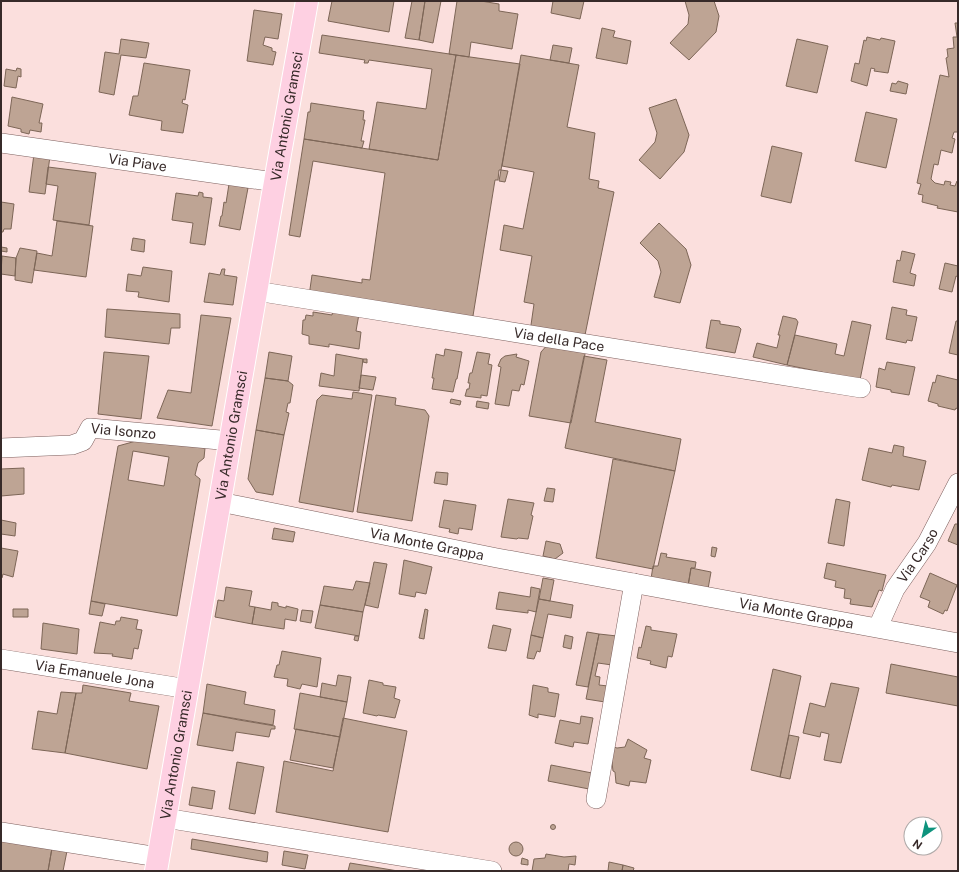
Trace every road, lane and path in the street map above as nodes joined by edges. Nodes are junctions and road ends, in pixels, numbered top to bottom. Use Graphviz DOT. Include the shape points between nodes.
graph roads {
  1 [pos="307,1"];
  2 [pos="1,143"];
  3 [pos="275,182"];
  4 [pos="256,291"];
  5 [pos="861,388"];
  6 [pos="231,441"];
  7 [pos="1,448"];
  8 [pos="958,483"];
  9 [pos="220,502"];
  10 [pos="634,583"];
  11 [pos="878,627"];
  12 [pos="958,643"];
  13 [pos="1,659"];
  14 [pos="188,689"];
  15 [pos="596,799"];
  16 [pos="165,818"];
  17 [pos="1,832"];
  18 [pos="157,864"];
  19 [pos="492,871"];
  1 -- 3 [label="main road, Via Antonio Gramsci"];
  2 -- 3 [label="street, Via Piave"];
  3 -- 4 [label="main road, Via Antonio Gramsci"];
  4 -- 5 [label="street, Via della Pace"];
  4 -- 6 [label="main road, Via Antonio Gramsci"];
  6 -- 7 [label="street, Via Isonzo" via="90,428 83,441 72,445"];
  6 -- 9 [label="main road, Via Antonio Gramsci"];
  8 -- 11 [label="street, Via Carso" via="927,543 895,589"];
  9 -- 10 [label="street, Via Monte Grappa"];
  9 -- 14 [label="main road, Via Antonio Gramsci"];
  10 -- 11 [label="street, Via Monte Grappa"];
  10 -- 15 [label="street"];
  11 -- 12 [label="street, Via Monte Grappa"];
  13 -- 14 [label="street, Via Emanuele Jona"];
  14 -- 16 [label="main road, Via Antonio Gramsci"];
  16 -- 18 [label="main road, Via Antonio Gramsci"];
  16 -- 19 [label="street"];
  17 -- 18 [label="street"];
}
